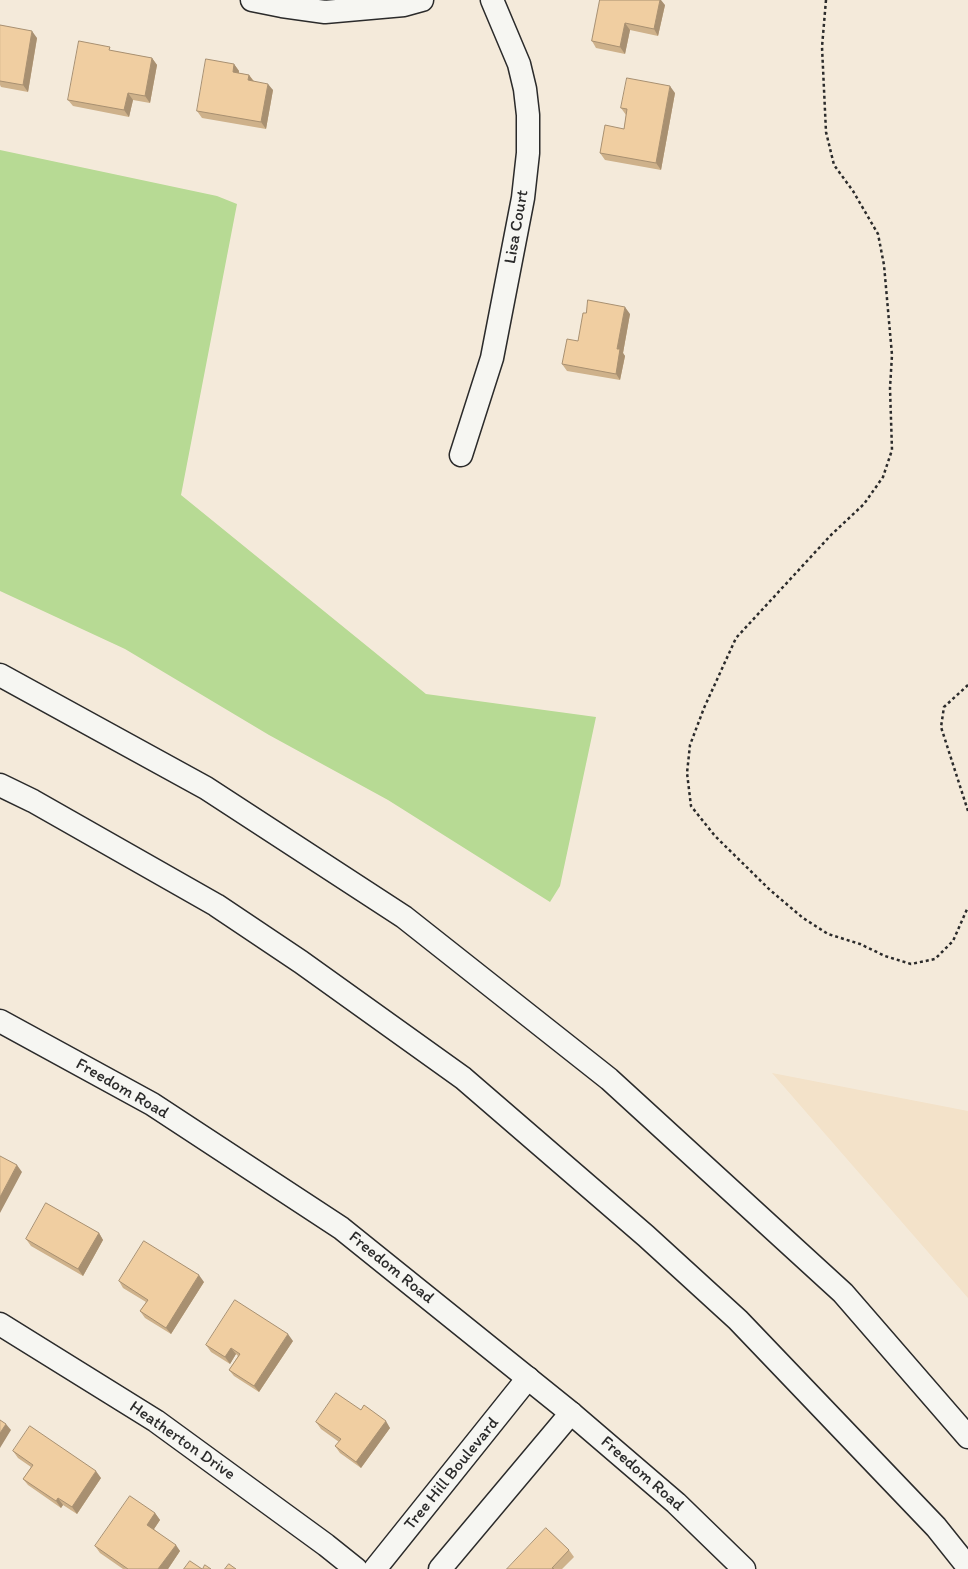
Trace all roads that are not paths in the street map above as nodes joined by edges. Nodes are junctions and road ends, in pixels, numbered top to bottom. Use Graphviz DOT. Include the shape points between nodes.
graph roads {
  1 [pos="252,0"];
  2 [pos="422,0"];
  3 [pos="492,0"];
  4 [pos="461,455"];
  5 [pos="0,675"];
  6 [pos="0,785"];
  7 [pos="0,1021"];
  8 [pos="0,1324"];
  9 [pos="528,1378"];
  10 [pos="571,1413"];
  11 [pos="968,1437"];
  12 [pos="968,1567"];
  13 [pos="356,1569"];
  14 [pos="376,1569"];
  15 [pos="440,1569"];
  16 [pos="744,1569"];
  1 -- 2 [label="main road" via="325,12 404,5"];
  3 -- 4 [label="main road, Lisa Court" via="519,64 525,89 528,153 523,198 492,358"];
  5 -- 11 [label="main road" via="206,788 398,913 609,1079 844,1293"];
  6 -- 12 [label="main road" via="33,801 216,905 301,962 463,1078 646,1236 738,1320 936,1527"];
  7 -- 9 [label="main road, Freedom Road" via="152,1104 341,1228"];
  8 -- 13 [label="main road, Heatherton Drive" via="156,1421"];
  9 -- 10 [label="main road, Freedom Road"];
  9 -- 14 [label="main road, Tree Hill Boulevard"];
  10 -- 15 [label="main road"];
  10 -- 16 [label="main road, Freedom Road" via="676,1503"];
}
